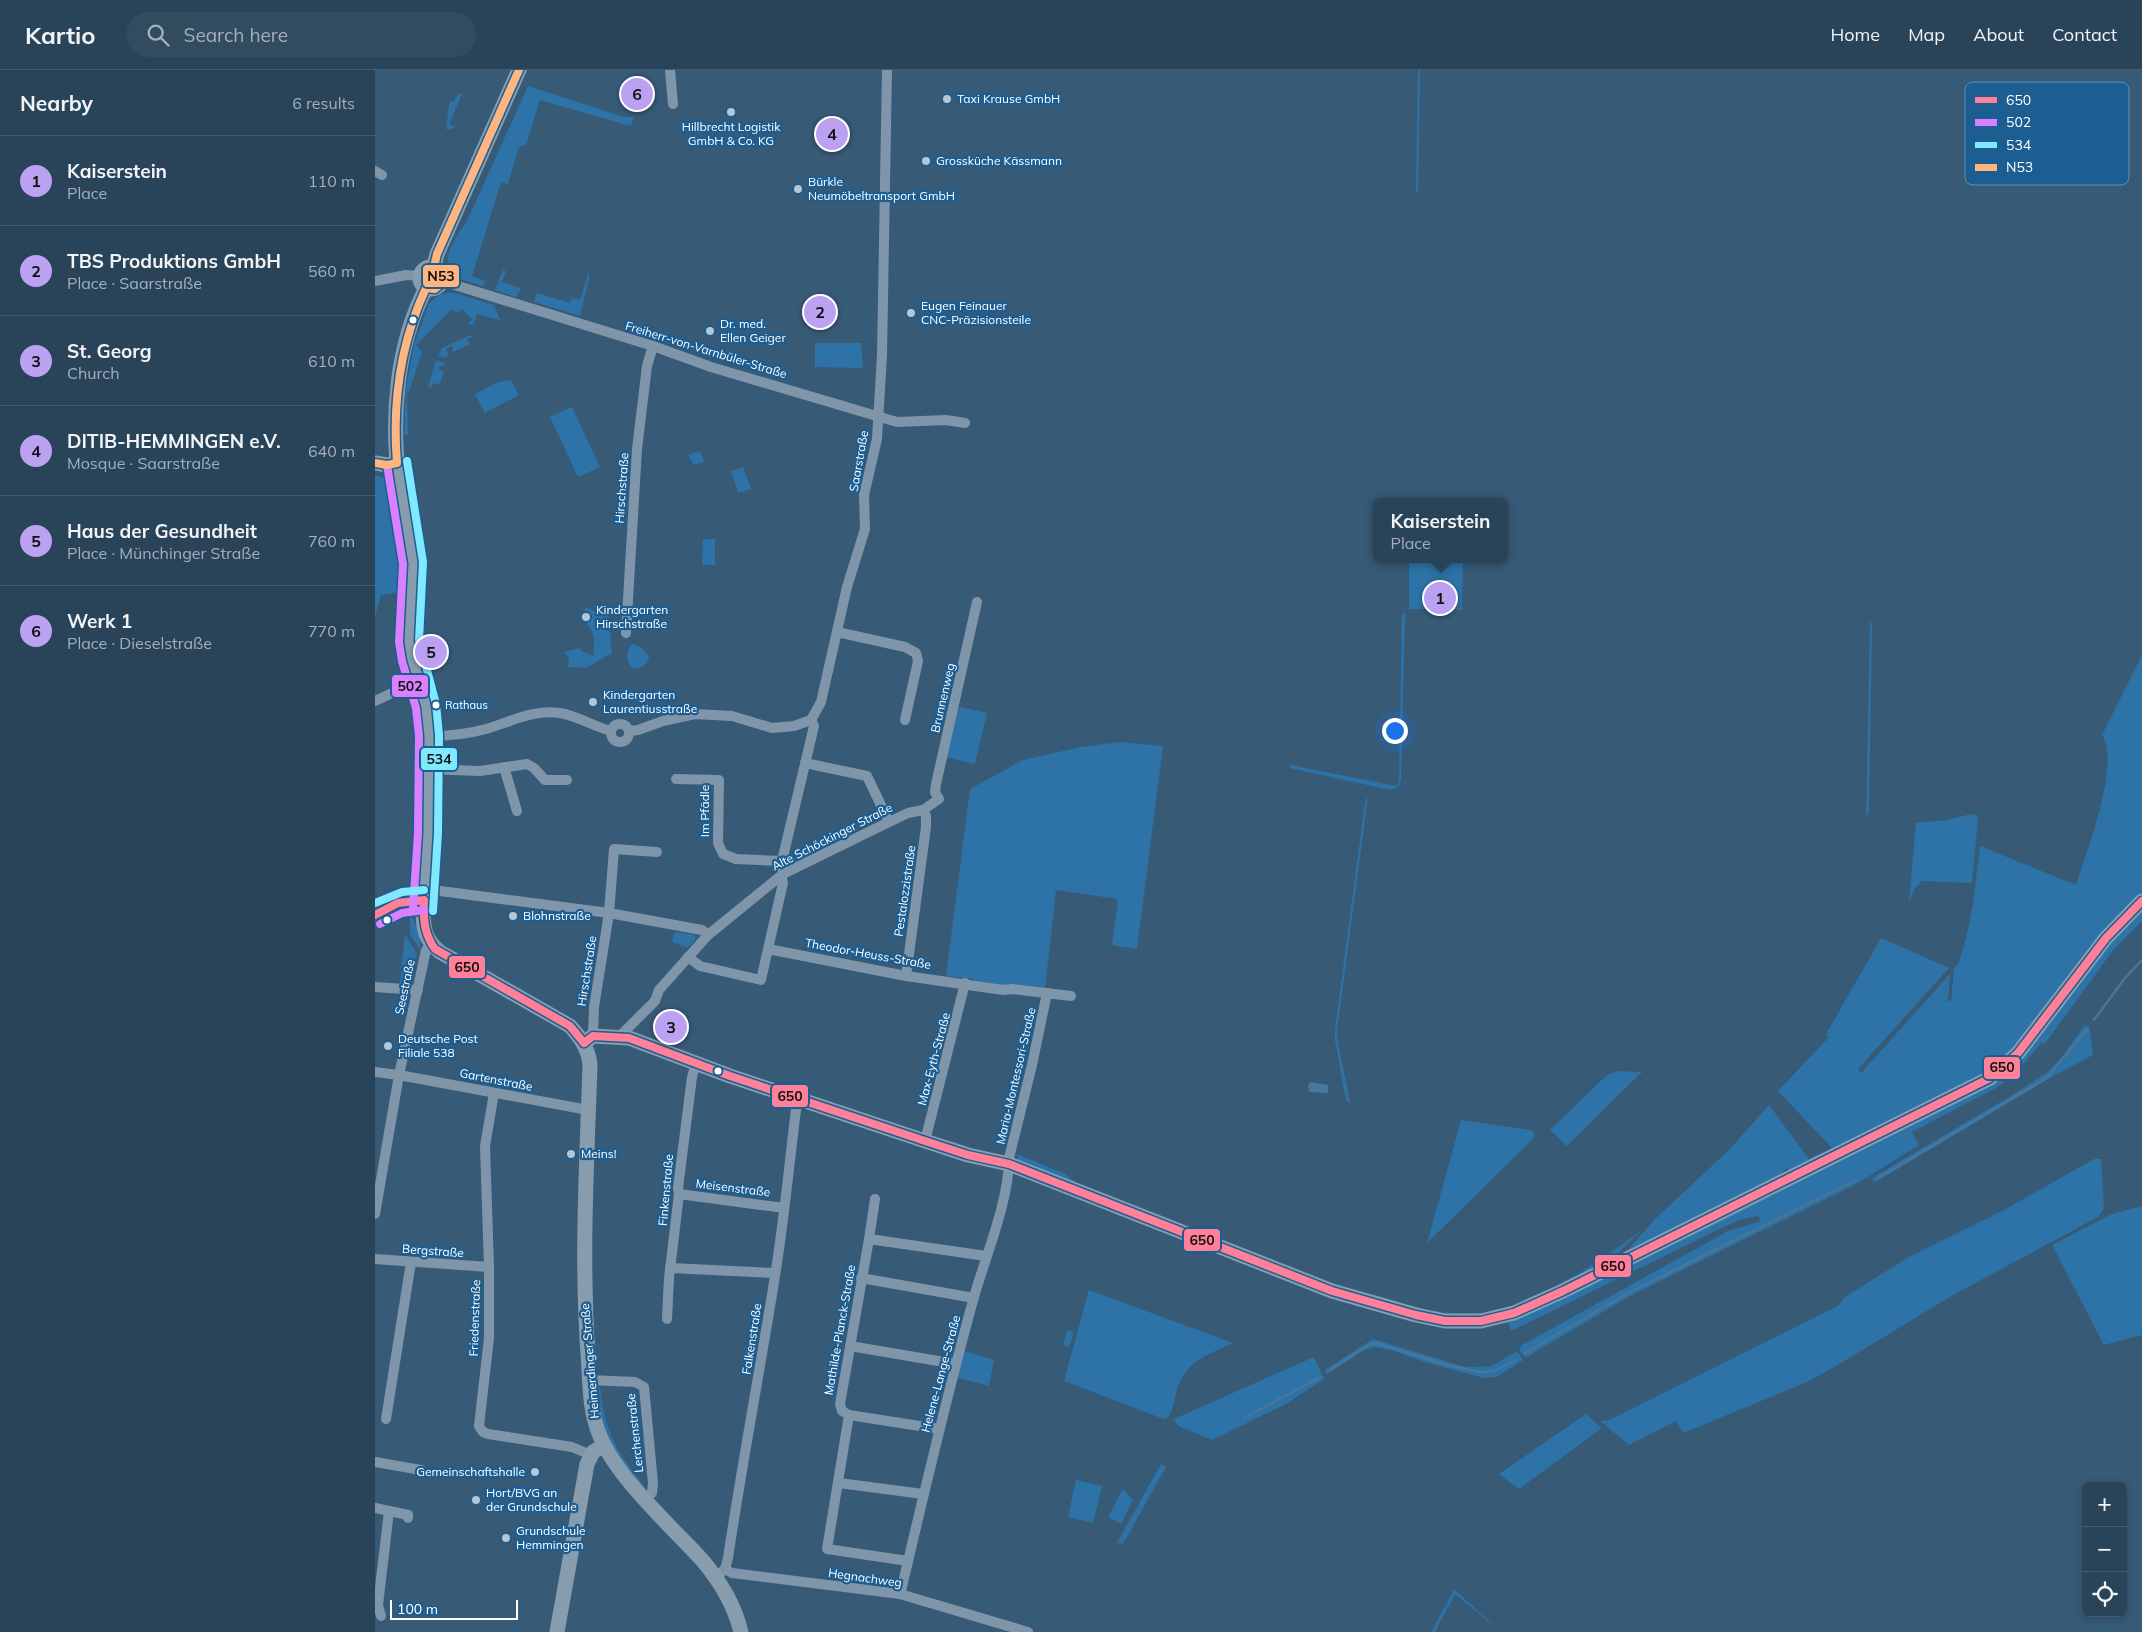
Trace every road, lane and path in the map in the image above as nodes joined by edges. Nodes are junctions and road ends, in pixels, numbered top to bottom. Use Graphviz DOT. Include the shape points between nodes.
graph roads {
  1 [pos="670,70"];
  2 [pos="887,70"];
  3 [pos="516,71"];
  4 [pos="673,104"];
  5 [pos="434,267"];
  6 [pos="375,281"];
  7 [pos="442,281"];
  8 [pos="423,282"];
  9 [pos="653,346"];
  10 [pos="878,416"];
  11 [pos="965,423"];
  12 [pos="396,459"];
  13 [pos="375,463"];
  14 [pos="977,602"];
  15 [pos="837,632"];
  16 [pos="626,633"];
  17 [pos="420,680"];
  18 [pos="375,701"];
  19 [pos="811,720"];
  20 [pos="905,720"];
  21 [pos="429,736"];
  22 [pos="805,763"];
  23 [pos="504,767"];
  24 [pos="428,769"];
  25 [pos="676,779"];
  26 [pos="567,780"];
  27 [pos="939,799"];
  28 [pos="923,810"];
  29 [pos="517,811"];
  30 [pos="889,822"];
  31 [pos="657,852"];
  32 [pos="782,862"];
  33 [pos="783,874"];
  34 [pos="424,900"];
  35 [pos="2142,902"];
  36 [pos="609,913"];
  37 [pos="375,915"];
  38 [pos="708,936"];
  39 [pos="432,944"];
  40 [pos="768,949"];
  41 [pos="688,956"];
  42 [pos="906,976"];
  43 [pos="965,983"];
  44 [pos="375,987"];
  45 [pos="418,990"];
  46 [pos="1047,993"];
  47 [pos="1071,996"];
  48 [pos="619,1037"];
  49 [pos="588,1040"];
  50 [pos="696,1063"];
  51 [pos="375,1072"];
  52 [pos="399,1075"];
  53 [pos="494,1093"];
  54 [pos="799,1099"];
  55 [pos="588,1110"];
  56 [pos="925,1141"];
  57 [pos="380,1162"];
  58 [pos="1009,1164"];
  59 [pos="679,1194"];
  60 [pos="875,1199"];
  61 [pos="784,1208"];
  62 [pos="375,1214"];
  63 [pos="869,1239"];
  64 [pos="986,1256"];
  65 [pos="375,1259"];
  66 [pos="411,1262"];
  67 [pos="489,1267"];
  68 [pos="670,1268"];
  69 [pos="775,1273"];
  70 [pos="861,1278"];
  71 [pos="974,1298"];
  72 [pos="667,1319"];
  73 [pos="850,1346"];
  74 [pos="956,1364"];
  75 [pos="589,1380"];
  76 [pos="849,1415"];
  77 [pos="386,1419"];
  78 [pos="939,1429"];
  79 [pos="604,1445"];
  80 [pos="591,1455"];
  81 [pos="375,1462"];
  82 [pos="421,1470"];
  83 [pos="839,1483"];
  84 [pos="923,1494"];
  85 [pos="646,1498"];
  86 [pos="375,1508"];
  87 [pos="389,1511"];
  88 [pos="408,1518"];
  89 [pos="908,1561"];
  90 [pos="721,1573"];
  91 [pos="901,1591"];
  92 [pos="381,1616"];
  93 [pos="557,1632"];
  94 [pos="741,1632"];
  95 [pos="1028,1632"];
  1 -- 4 [label="street"];
  2 -- 10 [label="street, Saarstraße"];
  3 -- 5 [label="main road"];
  5 -- 7 [label="main road" via="441,272"];
  5 -- 8 [label="main road" via="425,269"];
  6 -- 8 [label="street" via="407,275"];
  7 -- 8 [label="main road" via="435,289"];
  7 -- 9 [label="street, Freiherr-von-Varnbüler-Straße"];
  8 -- 12 [label="main road" via="401,363 395,411"];
  9 -- 10 [label="street, Freiherr-von-Varnbüler-Straße" via="711,367"];
  9 -- 16 [label="street, Hirschstraße" via="647,366 637,449"];
  10 -- 11 [label="street, Freiherr-von-Varnbüler-Straße" via="897,422 946,420"];
  10 -- 15 [label="street, Saarstraße" via="877,439 865,495 865,529"];
  12 -- 13 [label="main road" via="387,465"];
  12 -- 17 [label="main road" via="413,564 409,641"];
  14 -- 27 [label="street, Brunnenweg" via="936,784 935,792"];
  15 -- 19 [label="street, Saarstraße" via="821,702"];
  15 -- 20 [label="street" via="905,647 916,653 918,661"];
  17 -- 18 [label="street"];
  17 -- 21 [label="main road"];
  19 -- 21 [label="street" via="772,728 732,716 695,714 629,732 621,724 615,725 611,731 559,713 528,714 485,729"];
  19 -- 22 [label="street, Saarstraße" via="814,726"];
  21 -- 24 [label="main road"];
  22 -- 30 [label="street" via="867,776"];
  22 -- 32 [label="street, Saarstraße"];
  23 -- 24 [label="street" via="480,771"];
  23 -- 26 [label="street" via="527,764 545,780"];
  23 -- 29 [label="street"];
  24 -- 34 [label="main road"];
  25 -- 32 [label="street, Im Pfädle" via="719,780 717,843 723,854 736,859"];
  27 -- 28 [label="street, Alte Schöckinger Straße"];
  28 -- 30 [label="street, Alte Schöckinger Straße"];
  28 -- 42 [label="street, Pestalozzistraße" via="926,827"];
  30 -- 33 [label="street, Alte Schöckinger Straße"];
  31 -- 36 [label="street, Hirschstraße" via="614,849"];
  32 -- 33 [label="street, Saarstraße" via="785,867"];
  33 -- 38 [label="street, Alte Schöckinger Straße"];
  33 -- 40 [label="street, Saarstraße"];
  34 -- 36 [label="street"];
  34 -- 37 [label="main road" via="392,907"];
  34 -- 39 [label="main road" via="425,927"];
  35 -- 58 [label="main road" via="2106,938 2018,1053 1990,1078 1563,1291 1494,1319 1445,1321 1340,1293"];
  36 -- 38 [label="street" via="702,930"];
  36 -- 49 [label="street, Hirschstraße"];
  38 -- 41 [label="street, Alte Schöckinger Straße"];
  39 -- 45 [label="street, Seestraße" via="426,950"];
  39 -- 49 [label="main road" via="440,952 565,1023"];
  40 -- 41 [label="street" via="761,980 700,966"];
  40 -- 42 [label="street, Theodor-Heuss-Straße"];
  41 -- 48 [label="street, Alte Schöckinger Straße" via="659,990 655,1001"];
  42 -- 43 [label="street, Theodor-Heuss-Straße"];
  43 -- 46 [label="street, Theodor-Heuss-Straße"];
  43 -- 56 [label="street, Max-Eyth-Straße"];
  44 -- 45 [label="street"];
  45 -- 52 [label="street, Seestraße"];
  46 -- 47 [label="street, Theodor-Heuss-Straße"];
  46 -- 58 [label="street, Maria-Montessori-Straße"];
  48 -- 49 [label="main road"];
  48 -- 50 [label="main road"];
  49 -- 55 [label="main road, Heimerdinger Straße"];
  50 -- 54 [label="main road"];
  50 -- 59 [label="street, Finkenstraße" via="688,1105"];
  51 -- 52 [label="street, Gartenstraße"];
  52 -- 53 [label="street, Gartenstraße"];
  52 -- 57 [label="street, Seestraße"];
  53 -- 55 [label="street, Gartenstraße"];
  53 -- 67 [label="street, Friedenstraße" via="485,1146"];
  54 -- 56 [label="main road"];
  54 -- 61 [label="street, Falkenstraße"];
  55 -- 75 [label="main road, Heimerdinger Straße" via="584,1272"];
  56 -- 58 [label="main road"];
  57 -- 62 [label="street, Seestraße"];
  58 -- 64 [label="street, Helene-Lange-Straße" via="999,1216"];
  59 -- 61 [label="street, Meisenstraße"];
  59 -- 68 [label="street, Finkenstraße"];
  60 -- 63 [label="street, Mathilde-Planck-Straße"];
  61 -- 69 [label="street, Falkenstraße"];
  63 -- 64 [label="street"];
  63 -- 70 [label="street, Mathilde-Planck-Straße"];
  64 -- 71 [label="street, Helene-Lange-Straße"];
  65 -- 66 [label="street, Bergstraße"];
  66 -- 67 [label="street, Bergstraße"];
  66 -- 77 [label="street"];
  67 -- 80 [label="street, Friedenstraße" via="489,1338 480,1429 487,1434 572,1447"];
  68 -- 69 [label="street"];
  68 -- 72 [label="street, Finkenstraße"];
  69 -- 90 [label="street, Falkenstraße"];
  70 -- 71 [label="street"];
  70 -- 73 [label="street, Mathilde-Planck-Straße"];
  71 -- 74 [label="street, Helene-Lange-Straße"];
  73 -- 74 [label="street"];
  73 -- 76 [label="street, Mathilde-Planck-Straße" via="840,1404 842,1411"];
  74 -- 78 [label="street, Helene-Lange-Straße"];
  75 -- 79 [label="main road, Heimerdinger Straße" via="594,1419"];
  75 -- 85 [label="street, Lerchenstraße" via="635,1382 644,1387 653,1482 652,1493"];
  76 -- 78 [label="street"];
  76 -- 83 [label="street, Mathilde-Planck-Straße"];
  78 -- 84 [label="street, Helene-Lange-Straße"];
  79 -- 80 [label="main road"];
  79 -- 85 [label="main road, Heimerdinger Straße" via="617,1466"];
  80 -- 93 [label="main road"];
  81 -- 82 [label="street"];
  83 -- 84 [label="street"];
  83 -- 89 [label="street, Mathilde-Planck-Straße" via="827,1549"];
  84 -- 89 [label="street, Helene-Lange-Straße"];
  85 -- 90 [label="main road, Heimerdinger Straße" via="703,1561"];
  86 -- 87 [label="street"];
  87 -- 88 [label="street" via="408,1515"];
  87 -- 92 [label="street" via="378,1605"];
  89 -- 91 [label="street, Helene-Lange-Straße"];
  90 -- 94 [label="main road, Heimerdinger Straße"];
  90 -- 95 [label="street, Hegnachweg" via="900,1594"];
}
